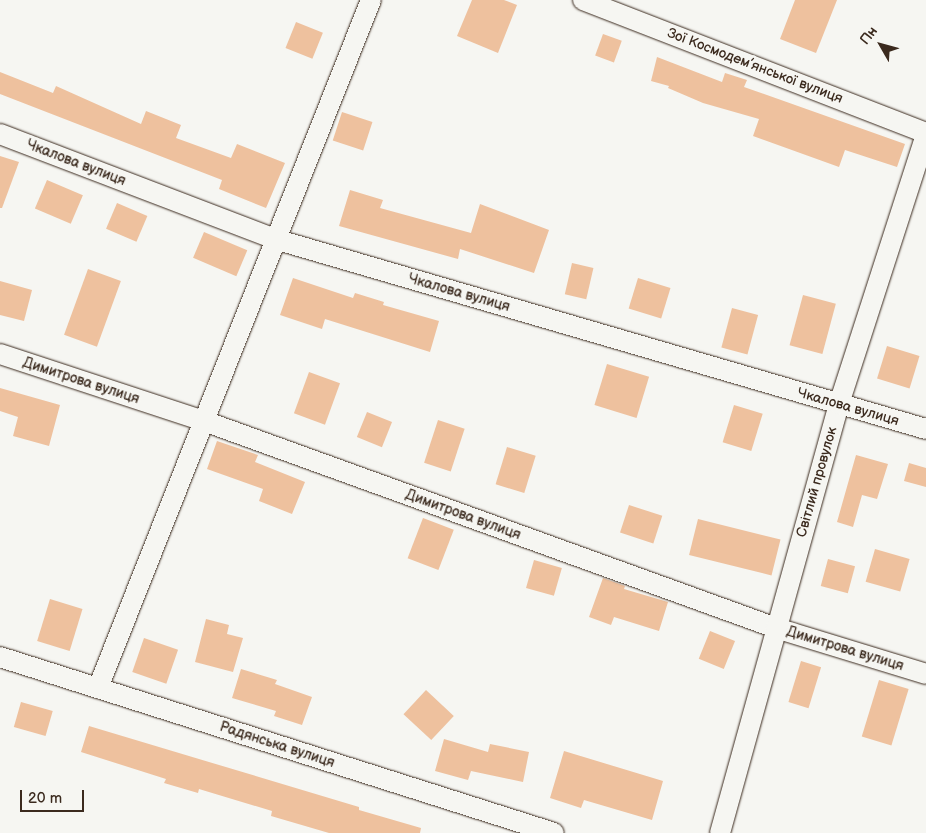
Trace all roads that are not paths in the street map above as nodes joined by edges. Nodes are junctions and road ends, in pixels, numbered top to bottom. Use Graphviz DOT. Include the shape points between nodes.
graph roads {
  1 [pos="371,0"];
  2 [pos="583,0"];
  3 [pos="0,134"];
  4 [pos="926,134"];
  5 [pos="278,240"];
  6 [pos="0,354"];
  7 [pos="839,404"];
  8 [pos="204,421"];
  9 [pos="926,429"];
  10 [pos="776,628"];
  11 [pos="0,657"];
  12 [pos="926,674"];
  13 [pos="98,688"];
  14 [pos="554,833"];
  15 [pos="720,833"];
  1 -- 5 [label="street"];
  2 -- 4 [label="street, Зої Космодем’янської вулиця"];
  3 -- 5 [label="street, Чкалова вулиця"];
  4 -- 7 [label="street, Світлий провулок"];
  5 -- 7 [label="street, Чкалова вулиця"];
  5 -- 8 [label="street"];
  6 -- 8 [label="street, Димитрова вулиця"];
  7 -- 9 [label="street, Чкалова вулиця"];
  7 -- 10 [label="street, Світлий провулок"];
  8 -- 10 [label="street, Димитрова вулиця"];
  8 -- 13 [label="street"];
  10 -- 12 [label="street, Димитрова вулиця"];
  10 -- 15 [label="street, Світлий провулок"];
  11 -- 13 [label="street, Радянська вулиця"];
  13 -- 14 [label="street, Радянська вулиця"];
}
